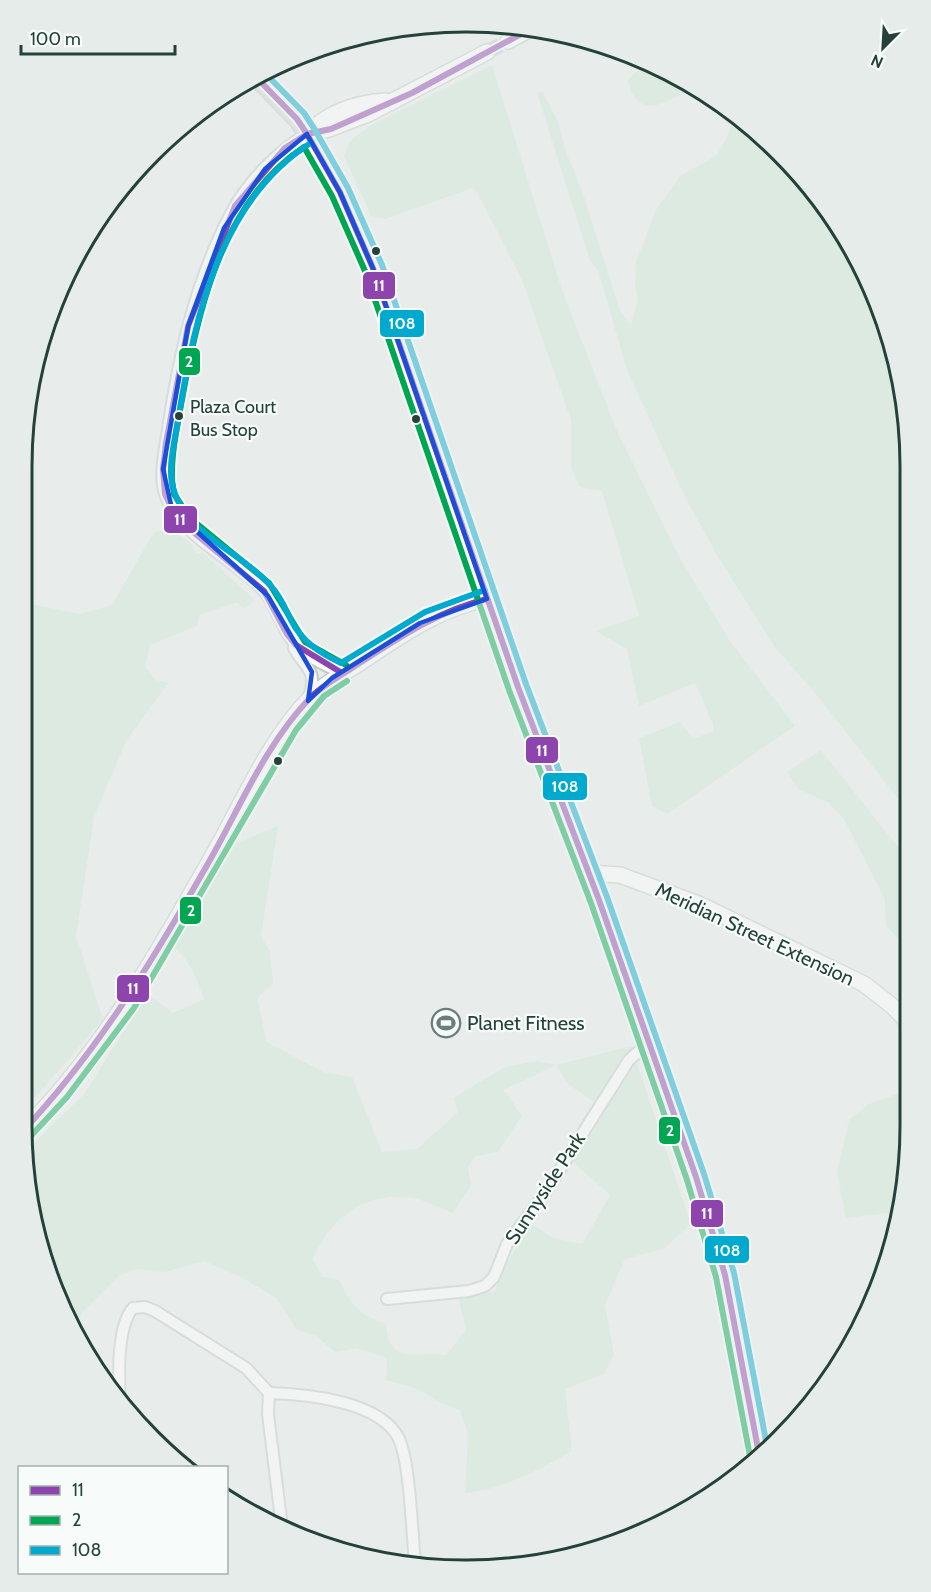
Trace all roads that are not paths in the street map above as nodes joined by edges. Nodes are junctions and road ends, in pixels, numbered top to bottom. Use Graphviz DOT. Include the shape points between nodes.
graph roads {
  1 [pos="520,35"];
  2 [pos="508,41"];
  3 [pos="487,52"];
  4 [pos="262,83"];
  5 [pos="307,134"];
  6 [pos="487,599"];
  7 [pos="287,634"];
  8 [pos="342,674"];
  9 [pos="308,701"];
  10 [pos="588,873"];
  11 [pos="900,1014"];
  12 [pos="648,1043"];
  13 [pos="32,1121"];
  14 [pos="387,1299"];
  15 [pos="121,1390"];
  16 [pos="269,1393"];
  17 [pos="758,1447"];
  18 [pos="281,1519"];
  19 [pos="414,1558"];
  1 -- 2 [label="street"];
  3 -- 5 [label="street" via="428,85 331,129"];
  4 -- 5 [label="main road"];
  5 -- 6 [label="main road" via="340,192 373,268"];
  5 -- 7 [label="street" via="285,148 261,173 224,228 188,326 163,469 165,495 172,509 186,526 264,591"];
  6 -- 8 [label="street" via="465,603 420,623"];
  6 -- 10 [label="main road"];
  7 -- 8 [label="street" via="306,654"];
  7 -- 9 [label="street" via="312,672"];
  8 -- 9 [label="street" via="332,678"];
  9 -- 13 [label="street" via="264,763 133,995 73,1078"];
  10 -- 11 [label="street, Meridian Street Extension" via="620,875 701,905 864,984"];
  10 -- 12 [label="main road"];
  12 -- 14 [label="street, Sunnyside Park" via="622,1069 545,1193 507,1244 494,1277 485,1287"];
  12 -- 17 [label="main road" via="696,1177 725,1275"];
  15 -- 16 [label="street" via="123,1333 128,1313 133,1308 145,1307 246,1368"];
  16 -- 18 [label="street"];
  16 -- 19 [label="street" via="348,1404 392,1427 403,1453"];
}
